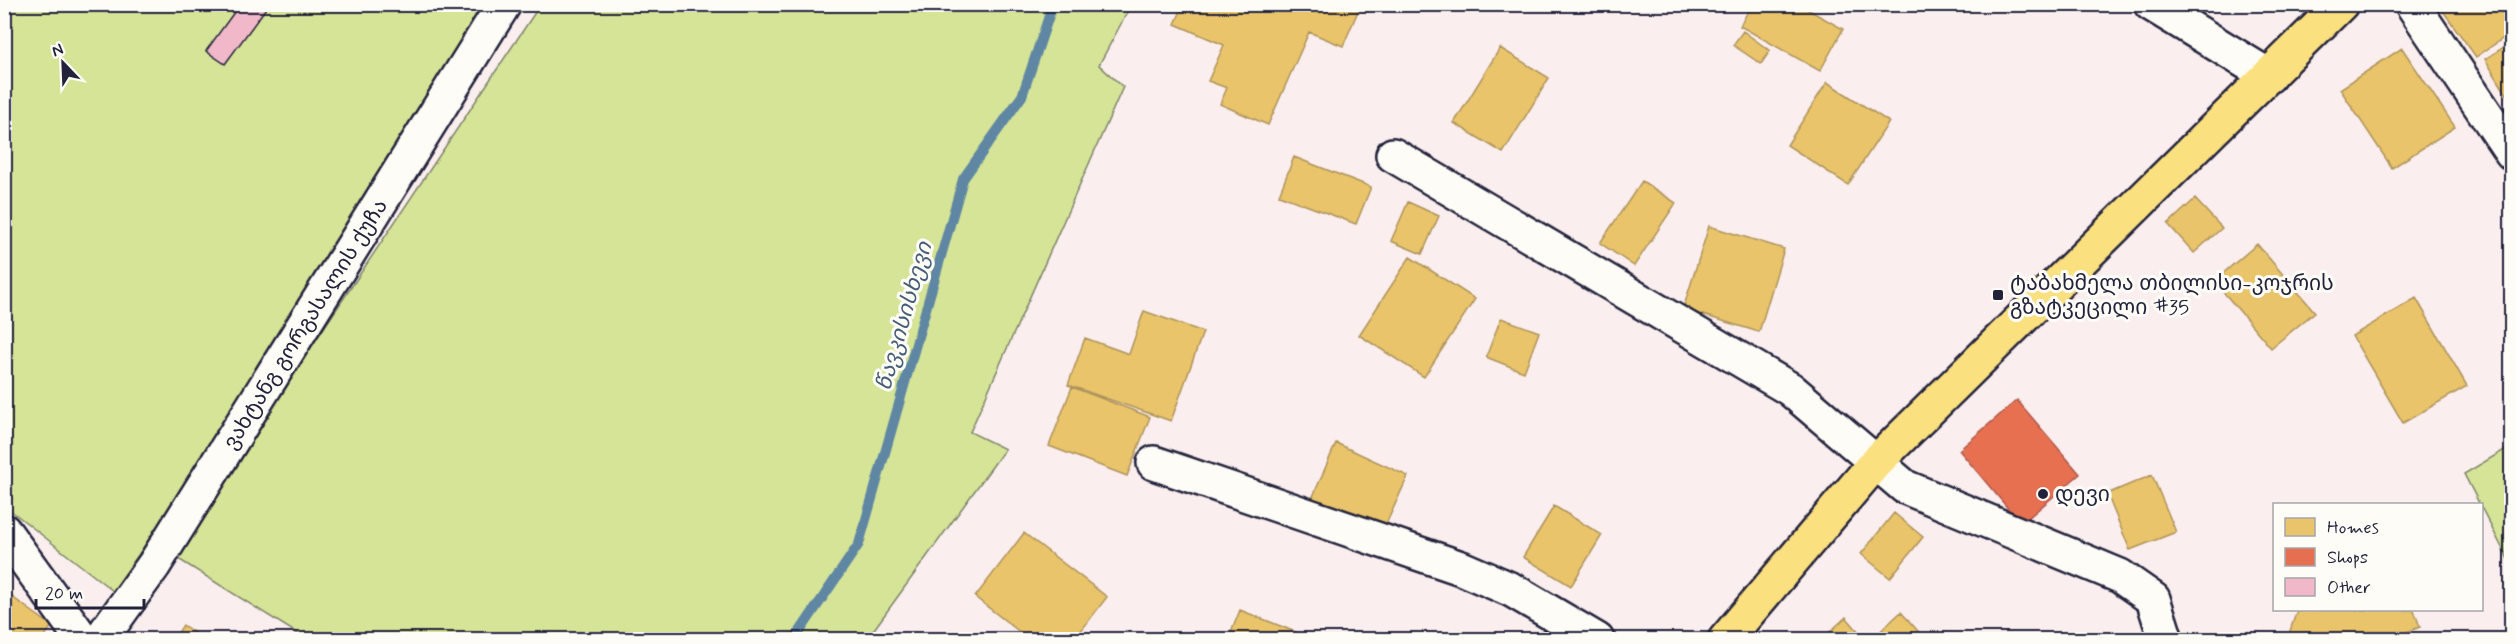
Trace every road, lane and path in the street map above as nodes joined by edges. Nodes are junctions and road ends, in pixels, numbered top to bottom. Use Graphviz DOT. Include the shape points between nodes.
graph roads {
  1 [pos="504,4"];
  2 [pos="2151,4"];
  3 [pos="2341,4"];
  4 [pos="2412,4"];
  5 [pos="2269,76"];
  6 [pos="2511,153"];
  7 [pos="1393,155"];
  8 [pos="1154,463"];
  9 [pos="1875,463"];
  10 [pos="4,531"];
  11 [pos="83,639"];
  12 [pos="100,639"];
  13 [pos="1598,639"];
  14 [pos="1725,639"];
  15 [pos="2166,639"];
  1 -- 12 [label="street, ვახტანგ გორგასალის ქუჩა" via="154,565"];
  2 -- 5 [label="street"];
  3 -- 5 [label="main road"];
  4 -- 6 [label="street"];
  5 -- 9 [label="main road"];
  7 -- 9 [label="street" via="1790,389"];
  8 -- 13 [label="street" via="1461,568 1512,590"];
  9 -- 14 [label="main road"];
  9 -- 15 [label="street" via="1905,487 2120,576 2153,599"];
  10 -- 11 [label="street"];
}
